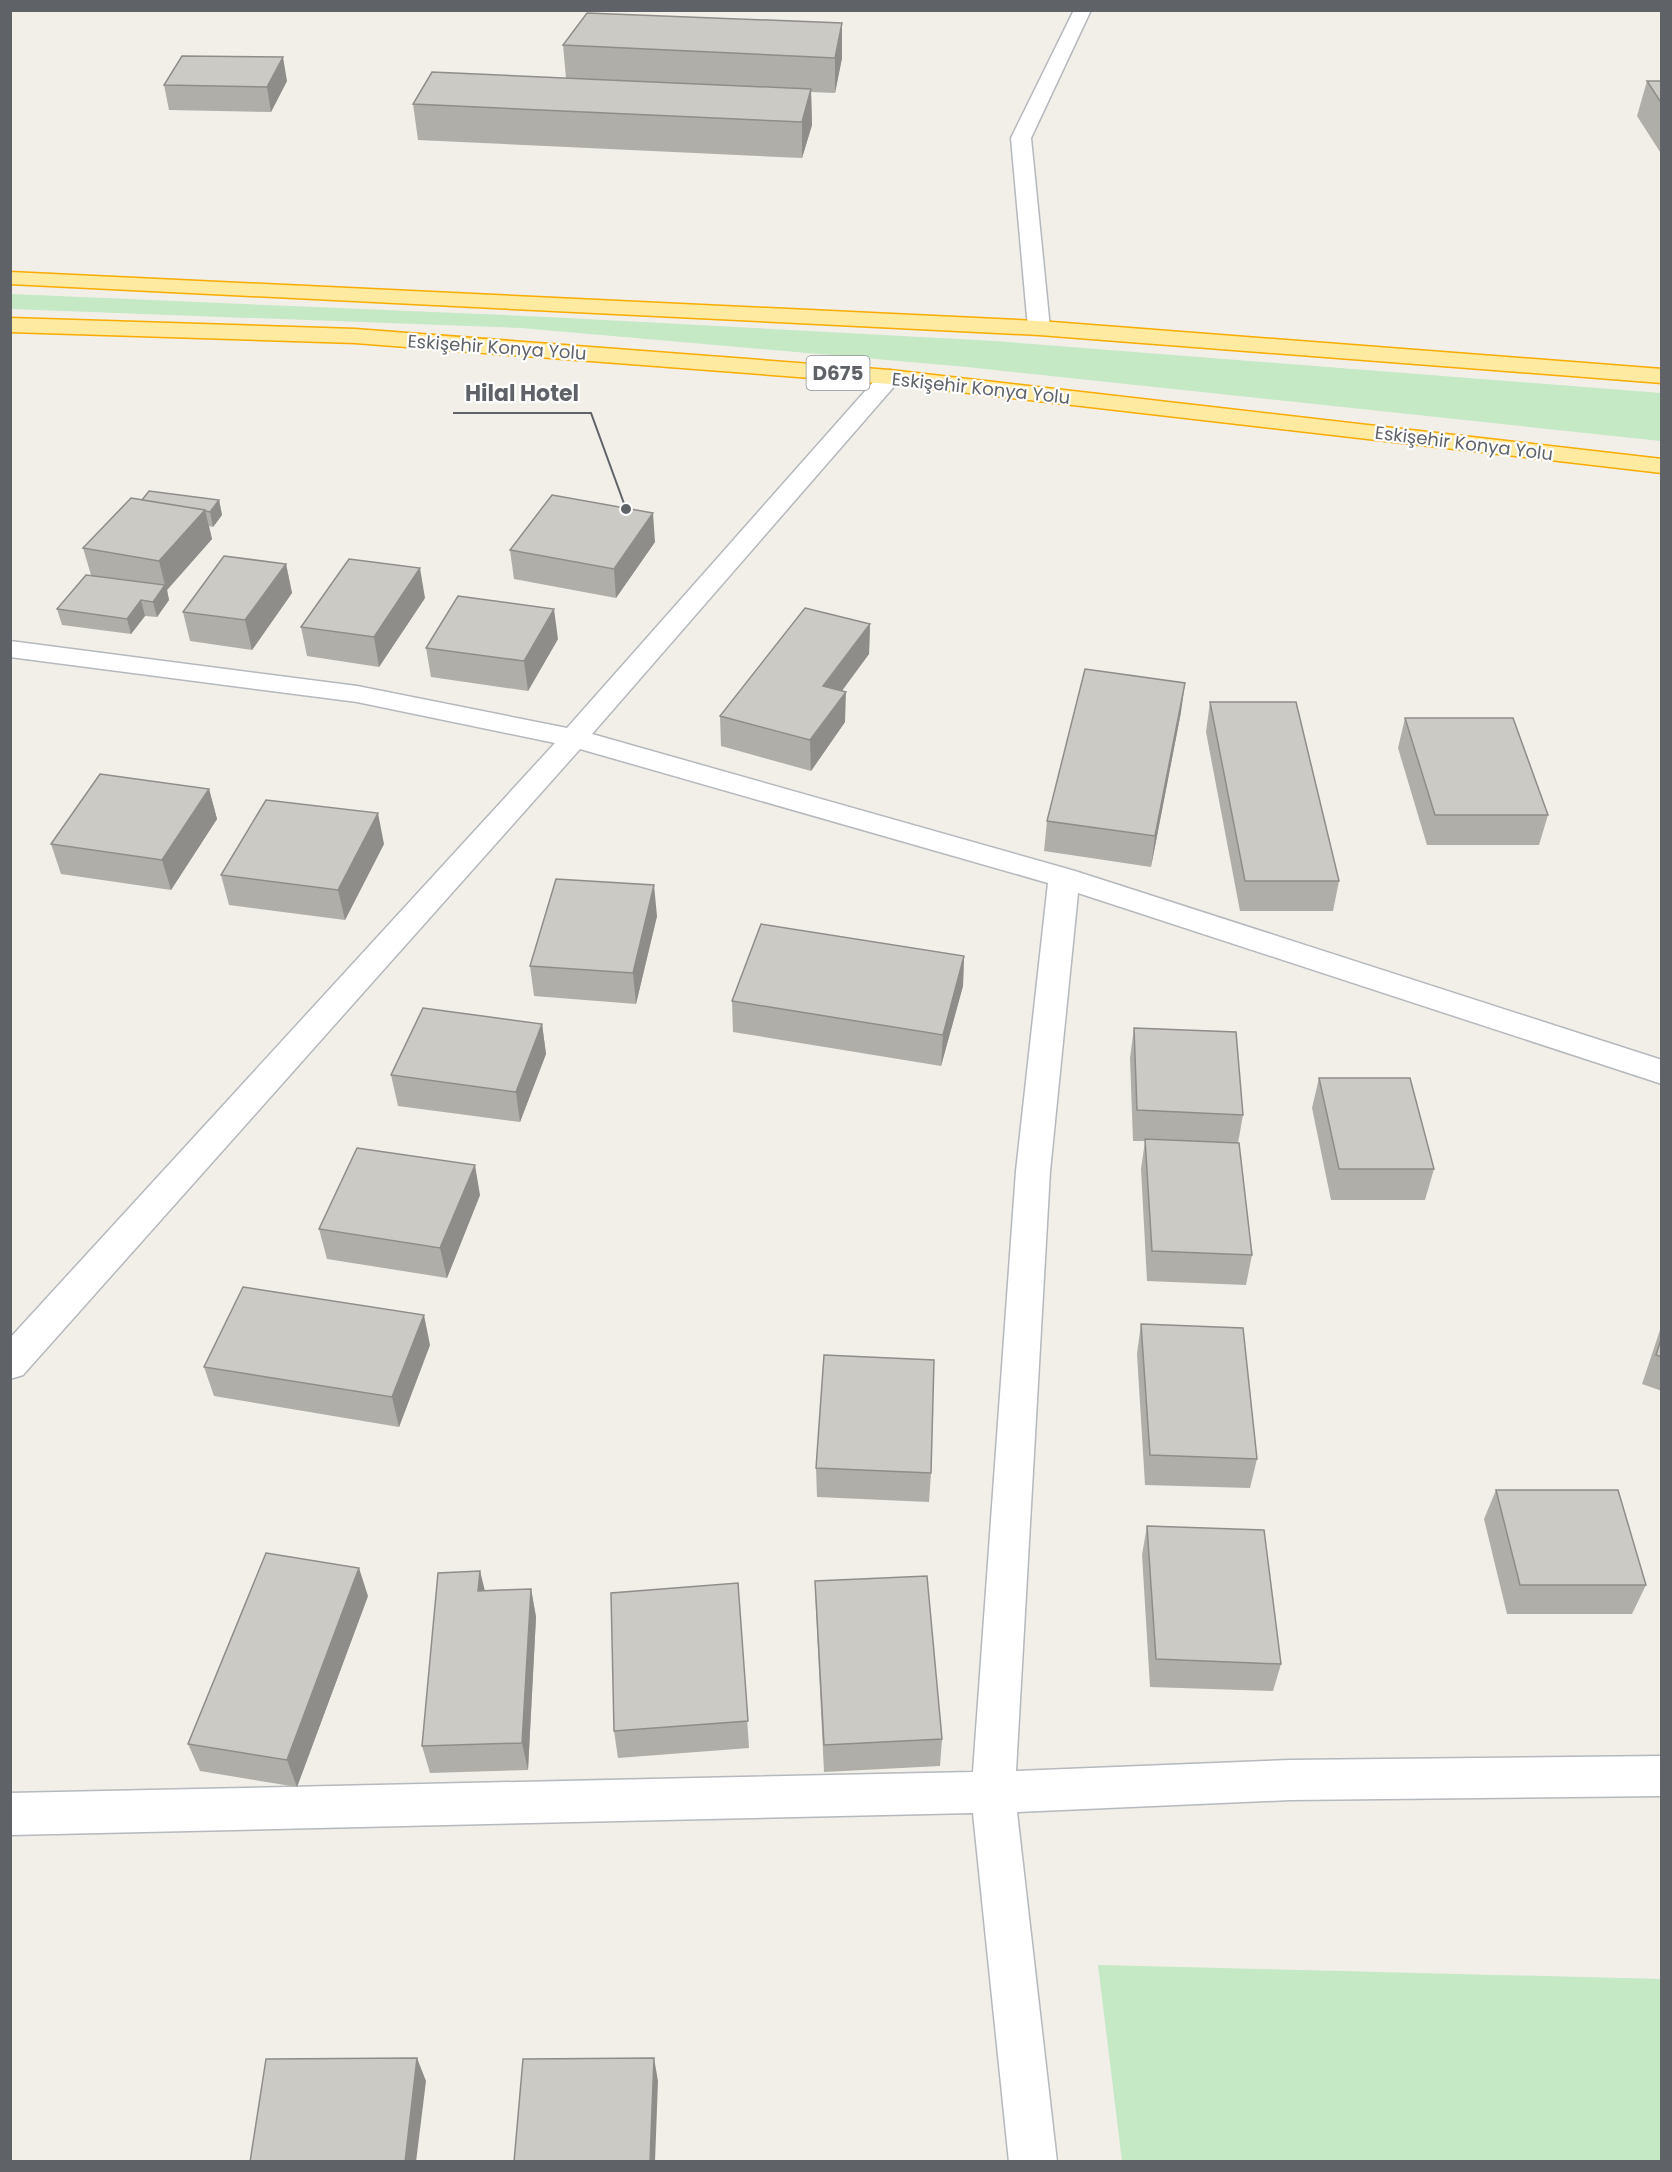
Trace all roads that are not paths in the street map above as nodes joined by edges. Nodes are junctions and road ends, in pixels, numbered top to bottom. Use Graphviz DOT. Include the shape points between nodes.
graph roads {
  1 [pos="1083,10"];
  2 [pos="10,278"];
  3 [pos="10,325"];
  4 [pos="1039,328"];
  5 [pos="1662,376"];
  6 [pos="890,377"];
  7 [pos="1662,466"];
  8 [pos="10,649"];
  9 [pos="574,738"];
  10 [pos="1064,878"];
  11 [pos="1662,1072"];
  12 [pos="10,1364"];
  13 [pos="1662,1776"];
  14 [pos="993,1792"];
  15 [pos="10,1814"];
  16 [pos="1033,2162"];
  1 -- 4 [label="street" via="1021,138"];
  2 -- 4 [label="highway"];
  3 -- 6 [label="highway, Eskişehir Konya Yolu / D675" via="355,336"];
  4 -- 5 [label="highway"];
  6 -- 7 [label="highway, Eskişehir Konya Yolu / D675"];
  6 -- 9 [label="street"];
  8 -- 9 [label="street" via="357,694"];
  9 -- 10 [label="street"];
  9 -- 12 [label="street"];
  10 -- 11 [label="street"];
  10 -- 14 [label="street" via="1034,1171"];
  13 -- 14 [label="street" via="1290,1780"];
  14 -- 15 [label="street"];
  14 -- 16 [label="street"];
}
